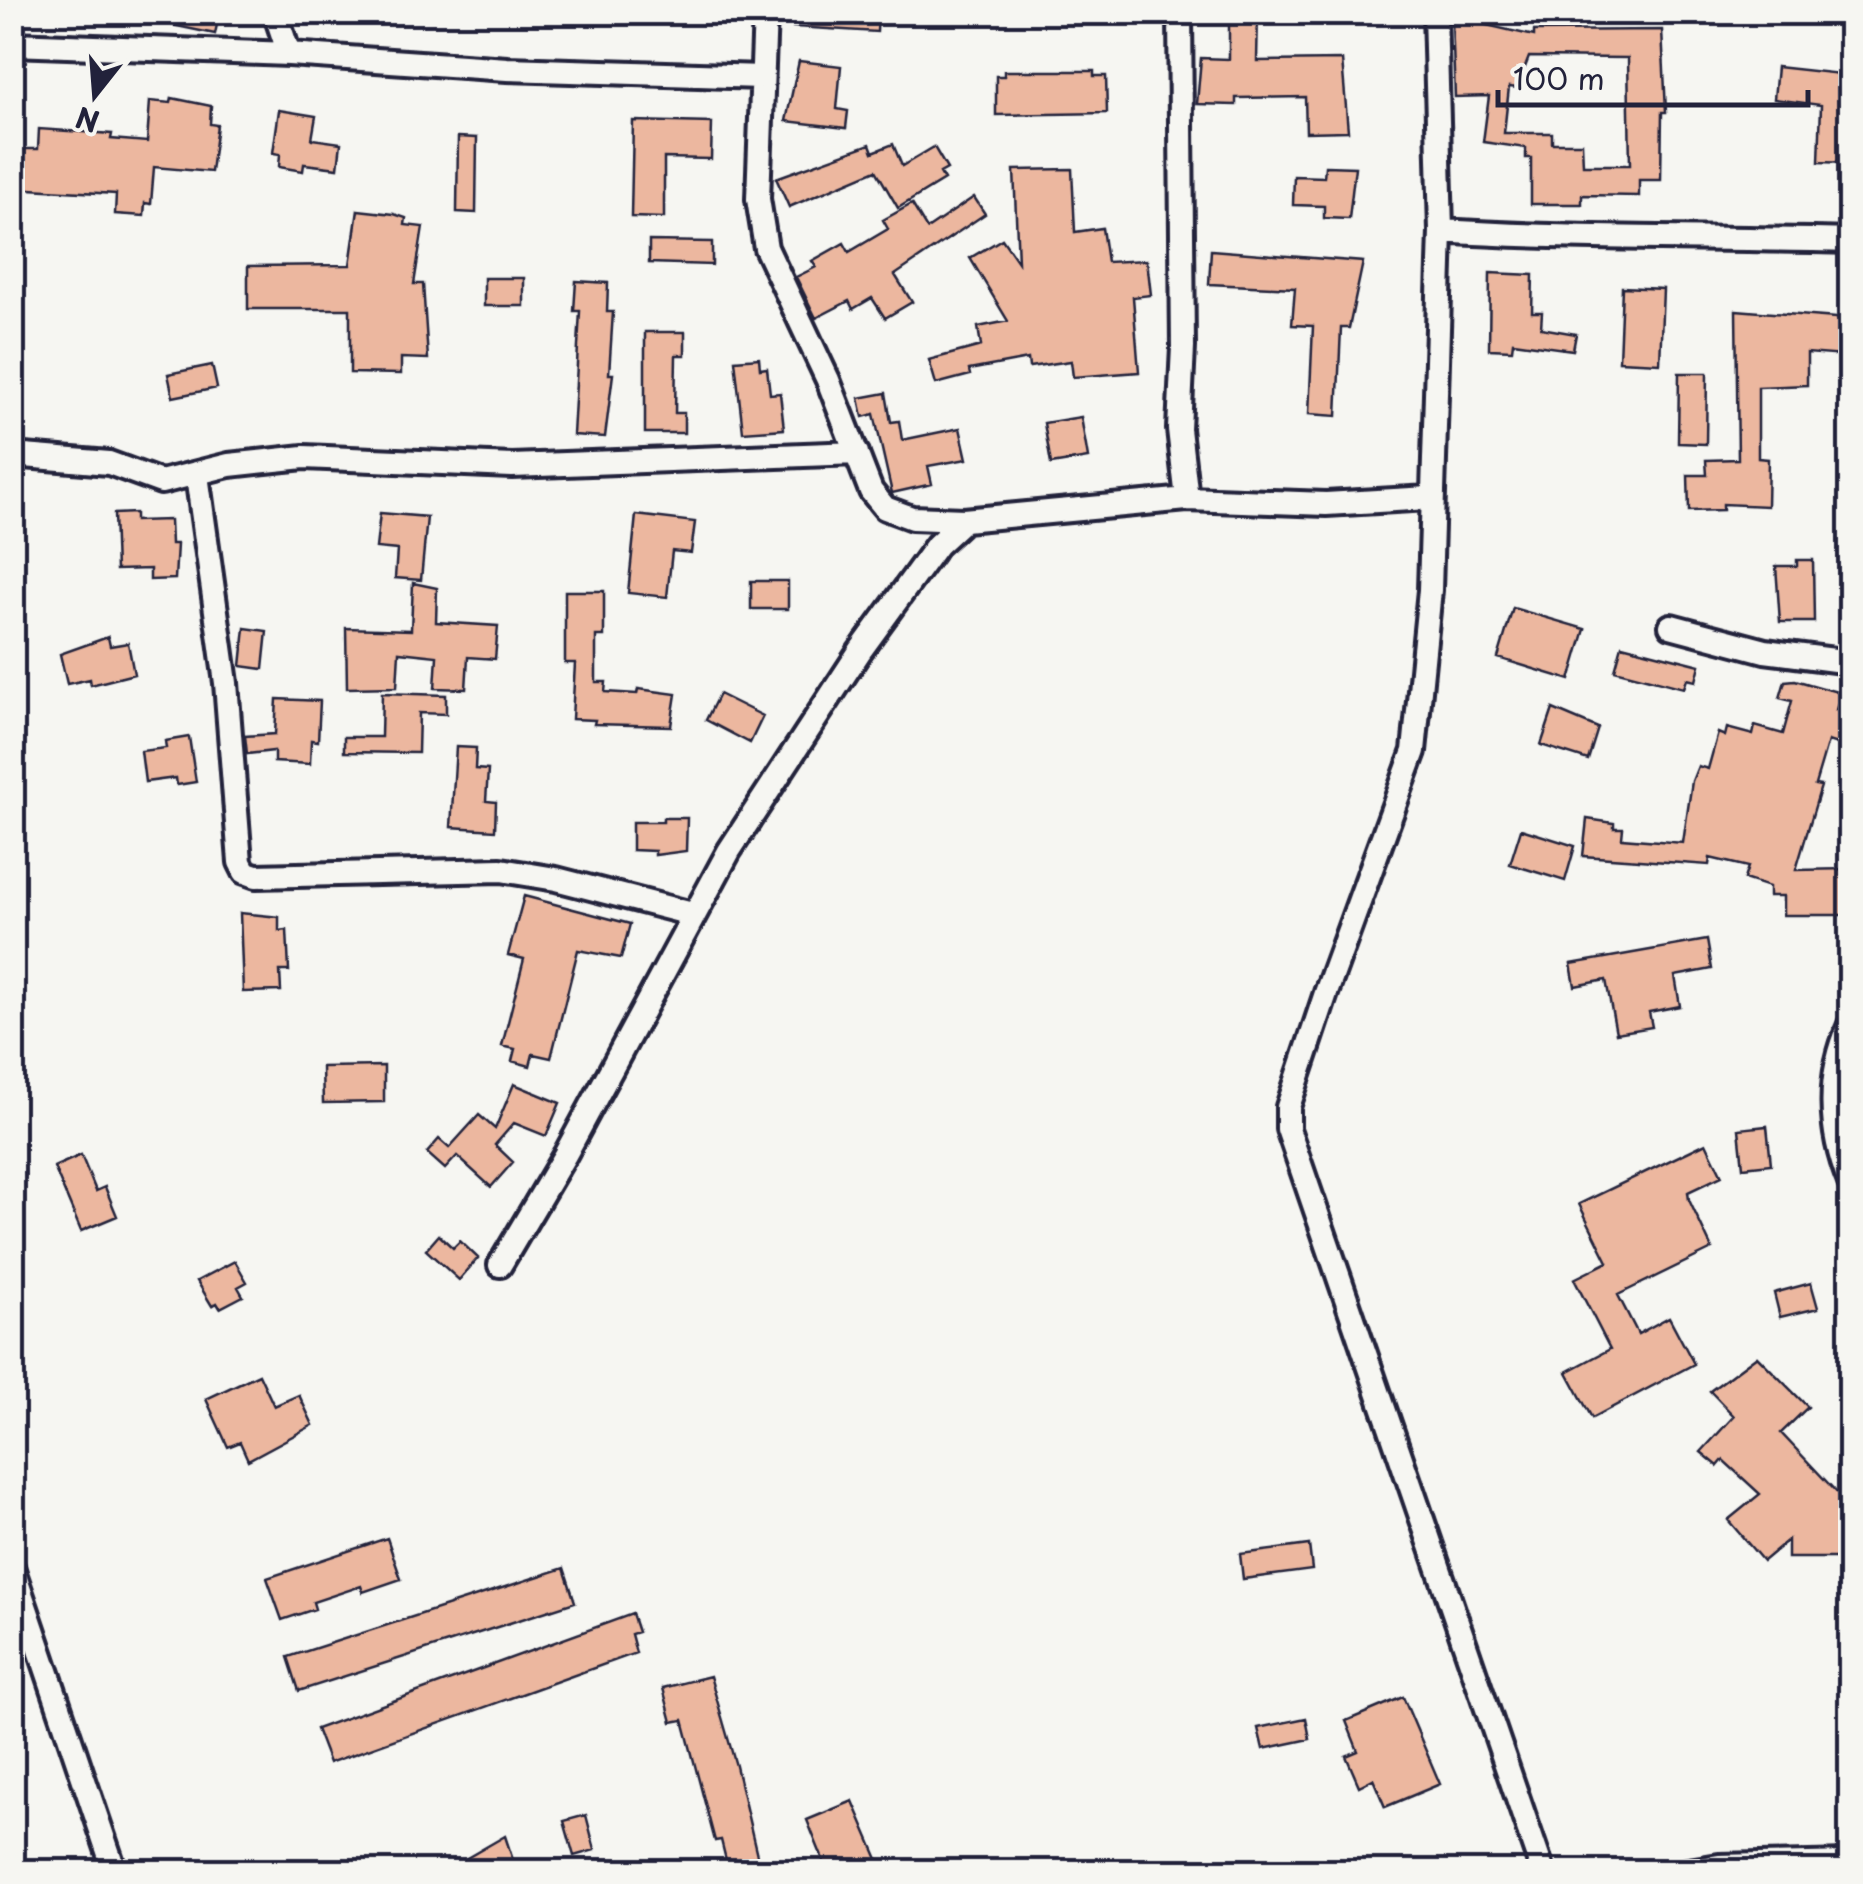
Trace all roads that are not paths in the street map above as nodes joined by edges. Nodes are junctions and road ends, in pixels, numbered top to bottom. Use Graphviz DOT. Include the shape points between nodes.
graph roads {
  1 [pos="275,12"];
  2 [pos="764,12"];
  3 [pos="1180,12"];
  4 [pos="1435,12"];
  5 [pos="12,44"];
  6 [pos="289,54"];
  7 [pos="762,77"];
  8 [pos="1442,231"];
  9 [pos="1850,241"];
  10 [pos="858,452"];
  11 [pos="12,454"];
  12 [pos="198,475"];
  13 [pos="1429,498"];
  14 [pos="1188,499"];
  15 [pos="964,520"];
  16 [pos="1671,626"];
  17 [pos="1850,662"];
  18 [pos="692,914"];
  19 [pos="1850,1025"];
  20 [pos="1850,1182"];
  21 [pos="500,1265"];
  22 [pos="12,1567"];
  23 [pos="1850,1863"];
  24 [pos="116,1872"];
  25 [pos="1543,1872"];
  26 [pos="1683,1872"];
  1 -- 6 [label="street"];
  2 -- 7 [label="street"];
  3 -- 14 [label="street" via="1179,429"];
  4 -- 8 [label="street"];
  5 -- 6 [label="street"];
  6 -- 7 [label="street"];
  7 -- 10 [label="street" via="758,198 766,248"];
  8 -- 9 [label="street" via="1603,240"];
  8 -- 13 [label="street"];
  10 -- 12 [label="street" via="512,466 304,457"];
  10 -- 15 [label="street" via="870,492 885,508 912,518"];
  11 -- 12 [label="street" via="109,463 161,482"];
  12 -- 18 [label="street" via="245,872 501,870"];
  13 -- 14 [label="street" via="1326,504"];
  13 -- 25 [label="street" via="1430,590 1414,751 1288,1107 1288,1130"];
  14 -- 15 [label="street"];
  15 -- 18 [label="street" via="937,545 860,651"];
  16 -- 17 [label="street"];
  18 -- 21 [label="street"];
  19 -- 20 [label="street" via="1833,1088 1835,1146"];
  22 -- 24 [label="street"];
  23 -- 26 [label="street"];
}
